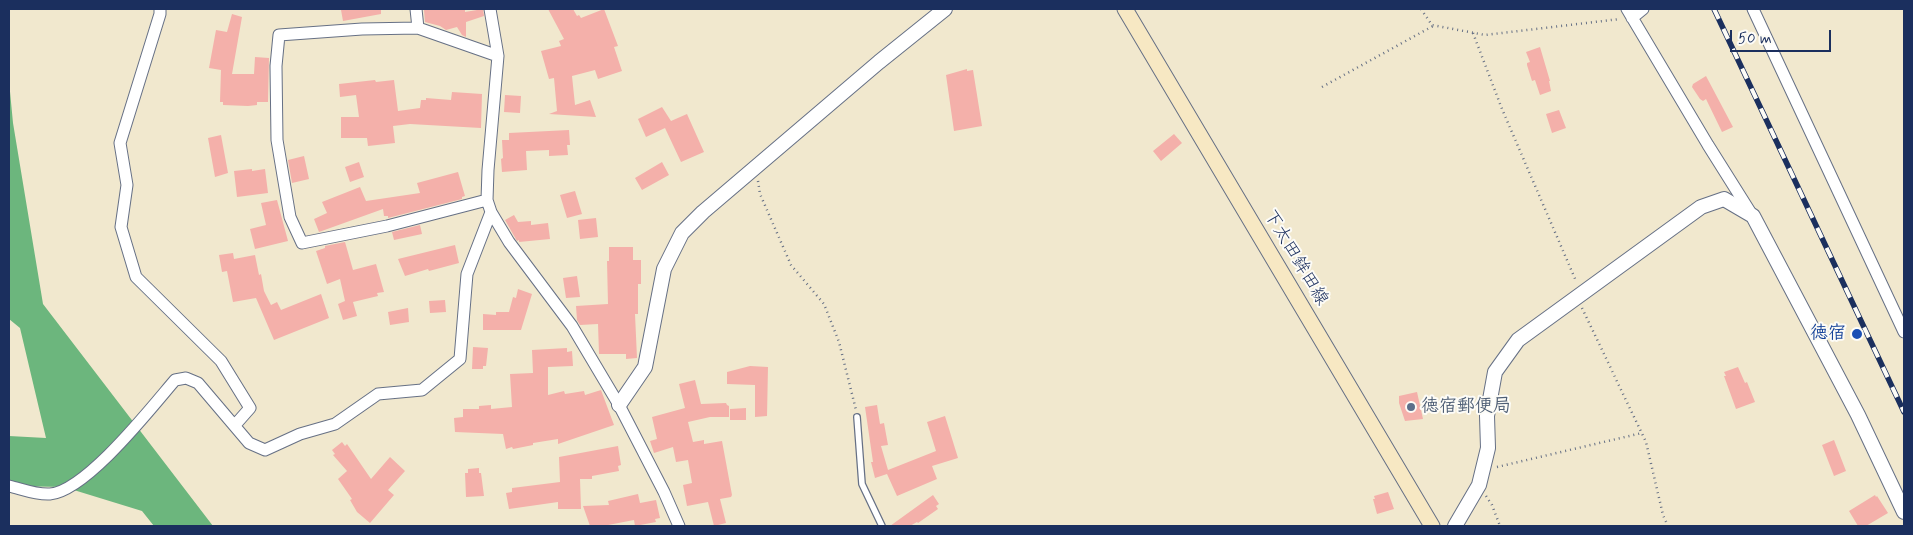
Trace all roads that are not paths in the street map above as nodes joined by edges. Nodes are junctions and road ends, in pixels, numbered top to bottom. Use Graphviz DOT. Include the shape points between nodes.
graph roads {
  1 [pos="160,9"];
  2 [pos="416,9"];
  3 [pos="490,9"];
  4 [pos="945,9"];
  5 [pos="1125,9"];
  6 [pos="1643,9"];
  7 [pos="1753,9"];
  8 [pos="1630,13"];
  9 [pos="418,28"];
  10 [pos="498,56"];
  11 [pos="487,200"];
  12 [pos="490,212"];
  13 [pos="1753,216"];
  14 [pos="1904,332"];
  15 [pos="619,405"];
  16 [pos="857,417"];
  17 [pos="235,425"];
  18 [pos="9,486"];
  19 [pos="1904,512"];
  20 [pos="680,526"];
  21 [pos="882,526"];
  22 [pos="1432,526"];
  23 [pos="1455,526"];
  1 -- 17 [label="street" via="120,143 127,185 121,227 136,277 221,361 250,408"];
  2 -- 9 [label="street"];
  3 -- 10 [label="street"];
  4 -- 15 [label="street" via="682,233 664,269 645,367"];
  5 -- 22 [label="main road, 下太田鉾田線"];
  6 -- 8 [label="street"];
  7 -- 14 [label="street"];
  8 -- 13 [label="street"];
  9 -- 10 [label="street"];
  9 -- 11 [label="street" via="279,34 277,140 290,217 302,243 387,226"];
  10 -- 11 [label="street"];
  11 -- 12 [label="street"];
  12 -- 15 [label="street" via="572,326"];
  12 -- 17 [label="street" via="468,274 460,359 422,390 378,394 335,424 300,434 265,450 250,443"];
  13 -- 19 [label="street" via="1854,406"];
  13 -- 23 [label="street" via="1724,199 1701,207 1518,340 1495,372 1486,416 1488,448 1481,478"];
  15 -- 20 [label="street"];
  16 -- 21 [label="lane" via="862,484"];
  17 -- 18 [label="street" via="198,383 186,378 175,380 112,452 86,476 52,494 38,494"];
}
